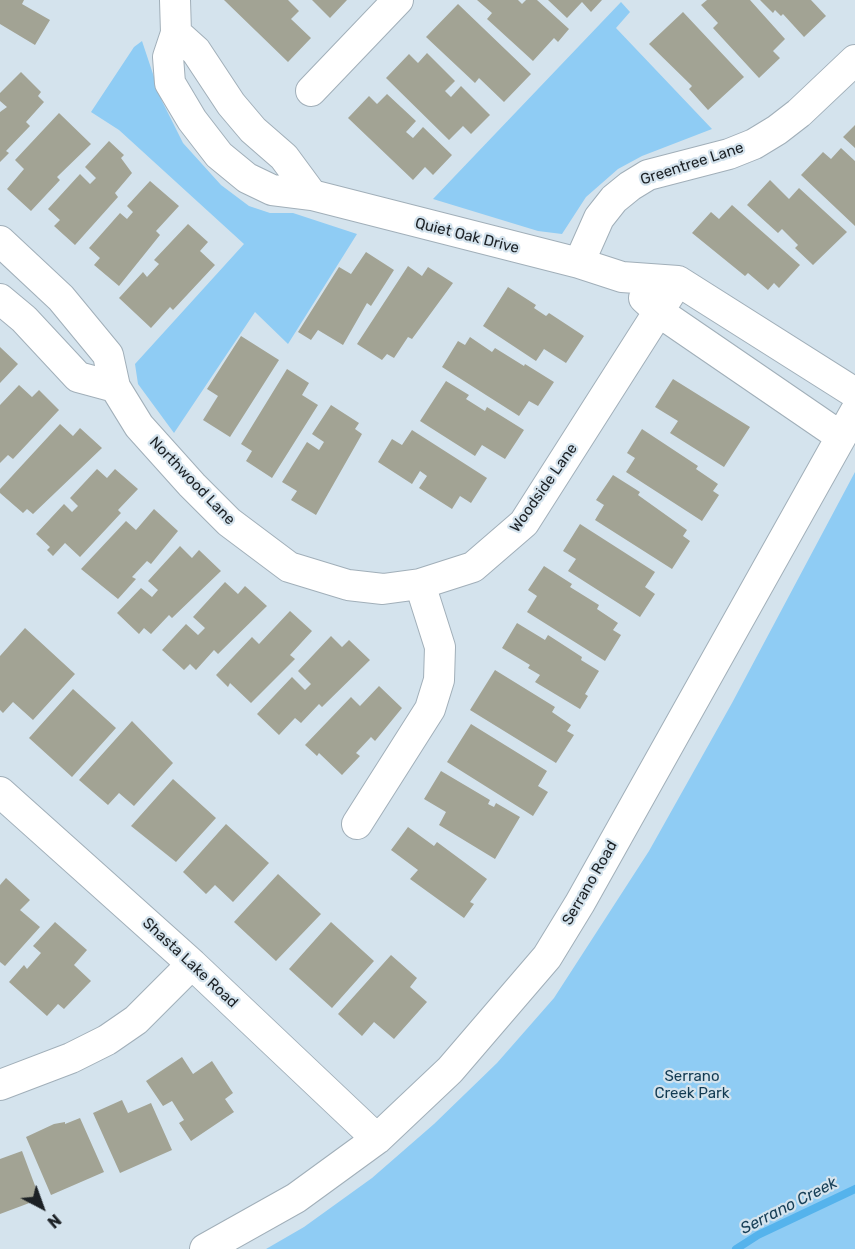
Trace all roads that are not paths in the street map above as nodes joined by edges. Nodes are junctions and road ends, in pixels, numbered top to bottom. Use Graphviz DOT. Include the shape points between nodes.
graph roads {
  1 [pos="175,0"];
  2 [pos="398,0"];
  3 [pos="176,33"];
  4 [pos="855,60"];
  5 [pos="311,91"];
  6 [pos="312,195"];
  7 [pos="0,241"];
  8 [pos="579,263"];
  9 [pos="622,278"];
  10 [pos="678,281"];
  11 [pos="0,299"];
  12 [pos="659,312"];
  13 [pos="115,387"];
  14 [pos="855,393"];
  15 [pos="847,424"];
  16 [pos="420,584"];
  17 [pos="0,792"];
  18 [pos="357,824"];
  19 [pos="192,964"];
  20 [pos="0,1084"];
  21 [pos="377,1139"];
  22 [pos="205,1249"];
  1 -- 3 [label="street, Quiet Oak Drive"];
  2 -- 5 [label="street"];
  3 -- 6 [label="street" via="196,51 231,104 284,157"];
  3 -- 6 [label="street, Quiet Oak Drive" via="168,57 170,83 219,155 247,178 272,190"];
  4 -- 8 [label="street, Greentree Lane" via="800,113 754,144 648,175 630,186 599,218"];
  6 -- 8 [label="street, Quiet Oak Drive"];
  7 -- 13 [label="street, Northwood Lane" via="61,298 108,355"];
  8 -- 9 [label="street, Quiet Oak Drive"];
  9 -- 10 [label="street, Quiet Oak Drive"];
  9 -- 12 [label="street, Quiet Oak Drive"];
  10 -- 12 [label="street, Woodside Lane"];
  10 -- 14 [label="street, Quiet Oak Drive"];
  11 -- 13 [label="street" via="78,377"];
  12 -- 15 [label="street, Quiet Oak Drive"];
  12 -- 16 [label="street, Woodside Lane" via="524,523 473,567"];
  13 -- 16 [label="street, Northwood Lane" via="139,426 192,485 229,522 289,567 348,585 384,589"];
  15 -- 21 [label="street, Serrano Road" via="547,957 450,1070"];
  16 -- 18 [label="street" via="440,647 438,680 430,709"];
  17 -- 19 [label="street, Shasta Lake Road"];
  19 -- 20 [label="street" via="136,1020 106,1040 71,1058"];
  19 -- 21 [label="street, Shasta Lake Road"];
  21 -- 22 [label="street, Serrano Road" via="297,1198"];
}
